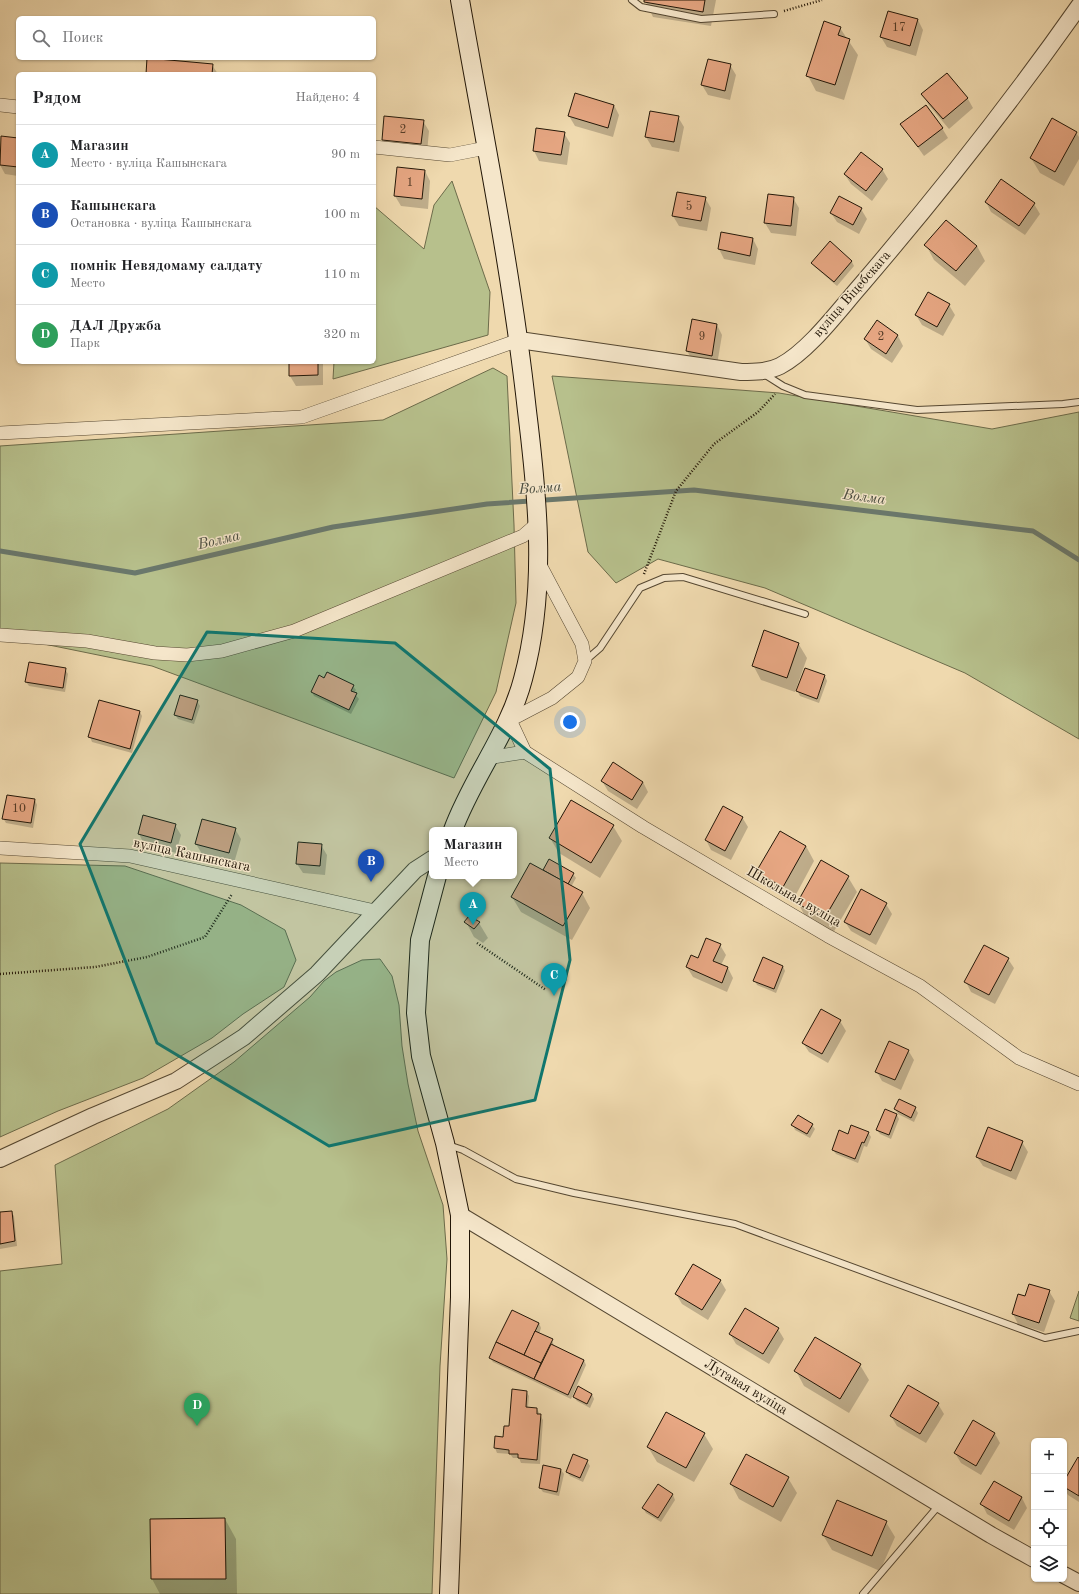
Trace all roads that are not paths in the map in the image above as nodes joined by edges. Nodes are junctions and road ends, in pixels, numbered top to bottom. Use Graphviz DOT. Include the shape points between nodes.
graph roads {
  1 [pos="460,0"];
  2 [pos="632,0"];
  3 [pos="1079,6"];
  4 [pos="774,14"];
  5 [pos="0,105"];
  6 [pos="16,107"];
  7 [pos="376,147"];
  8 [pos="486,148"];
  9 [pos="519,340"];
  10 [pos="761,372"];
  11 [pos="1079,402"];
  12 [pos="0,433"];
  13 [pos="538,523"];
  14 [pos="539,563"];
  15 [pos="805,614"];
  16 [pos="0,635"];
  17 [pos="585,661"];
  18 [pos="510,720"];
  19 [pos="525,752"];
  20 [pos="488,758"];
  21 [pos="454,827"];
  22 [pos="0,848"];
  23 [pos="429,861"];
  24 [pos="436,879"];
  25 [pos="375,911"];
  26 [pos="1079,1084"];
  27 [pos="445,1143"];
  28 [pos="0,1159"];
  29 [pos="460,1215"];
  30 [pos="1079,1331"];
  31 [pos="941,1504"];
  32 [pos="1031,1557"];
  33 [pos="1067,1577"];
  34 [pos="1079,1583"];
  35 [pos="449,1594"];
  36 [pos="863,1594"];
  1 -- 8 [label="main road"];
  2 -- 4 [label="lane" via="641,7 701,20"];
  3 -- 10 [label="street, вуліца Віцебскага" via="1023,86 905,233 830,320 799,353 780,366"];
  5 -- 6 [label="street"];
  7 -- 8 [label="street" via="450,155"];
  8 -- 9 [label="main road"];
  9 -- 10 [label="street, вуліца Віцебскага" via="717,369"];
  9 -- 12 [label="street" via="302,417"];
  9 -- 13 [label="main road"];
  10 -- 11 [label="lane" via="783,386 805,395 917,410 1041,406"];
  13 -- 14 [label="main road"];
  13 -- 16 [label="street" via="523,536 371,600 294,631 222,651 187,655 87,641"];
  14 -- 17 [label="street" via="582,644"];
  14 -- 18 [label="main road" via="532,640 524,677"];
  15 -- 17 [label="lane" via="683,577 664,578 640,588 600,648"];
  17 -- 18 [label="street" via="578,677 557,694"];
  18 -- 19 [label="street"];
  18 -- 20 [label="main road"];
  19 -- 20 [label="street"];
  19 -- 26 [label="street, Школьная вуліца" via="643,827 828,936 920,986 1019,1058"];
  20 -- 21 [label="main road" via="463,803"];
  22 -- 25 [label="street, вуліца Кашынскага" via="130,856"];
  23 -- 25 [label="street" via="415,870"];
  24 -- 27 [label="main road" via="420,940 416,1013 421,1056"];
  25 -- 28 [label="street" via="317,974 244,1037 176,1081"];
  27 -- 29 [label="main road"];
  27 -- 30 [label="lane" via="516,1179 574,1193 735,1224 1045,1338"];
  29 -- 31 [label="street, Лугавая вуліца"];
  29 -- 35 [label="main road" via="460,1297"];
  31 -- 32 [label="street, Лугавая вуліца"];
  31 -- 36 [label="lane"];
  33 -- 34 [label="street"];
}
